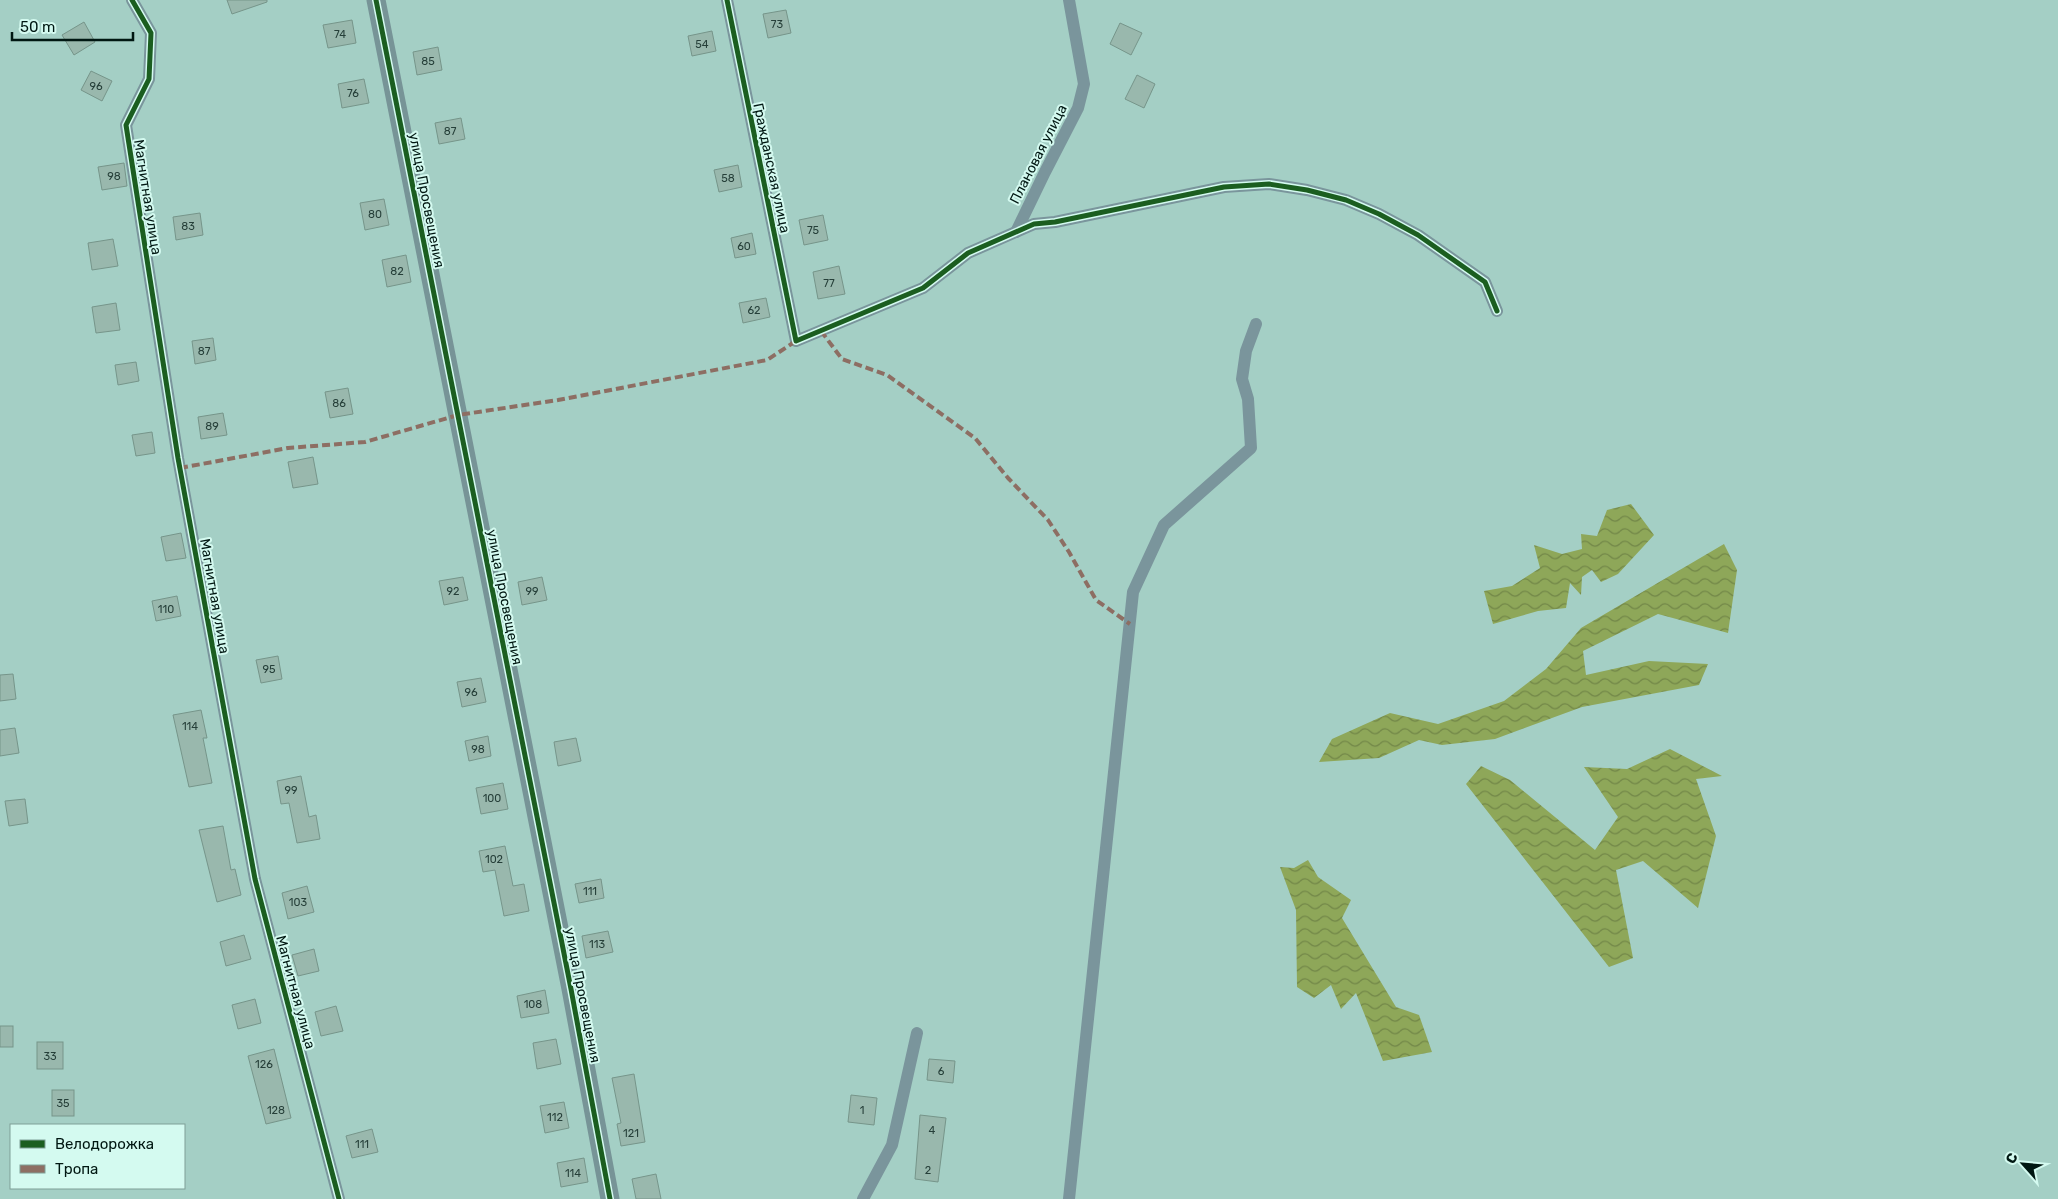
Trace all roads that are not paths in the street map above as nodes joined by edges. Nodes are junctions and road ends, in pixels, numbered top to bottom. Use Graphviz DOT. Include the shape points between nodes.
graph roads {
  1 [pos="132,0"];
  2 [pos="376,0"];
  3 [pos="727,0"];
  4 [pos="1069,0"];
  5 [pos="1016,232"];
  6 [pos="1497,311"];
  7 [pos="1256,324"];
  8 [pos="917,1033"];
  9 [pos="339,1199"];
  10 [pos="610,1199"];
  11 [pos="863,1199"];
  12 [pos="1070,1199"];
  1 -- 9 [label="street, Магнитная улица" via="151,33 150,70 149,79 126,125 178,458 255,879"];
  2 -- 10 [label="street, улица Просвещения"];
  3 -- 5 [label="street, Гражданская улица" via="796,341 923,288 968,252"];
  4 -- 5 [label="street, Плановая улица" via="1084,84 1078,108"];
  5 -- 6 [label="street" via="1034,224 1224,187 1269,184 1307,190 1346,200 1418,235 1485,282"];
  7 -- 12 [label="street" via="1246,351 1242,379 1248,399 1251,448 1164,525 1133,592"];
  8 -- 11 [label="street" via="892,1145"];
}
